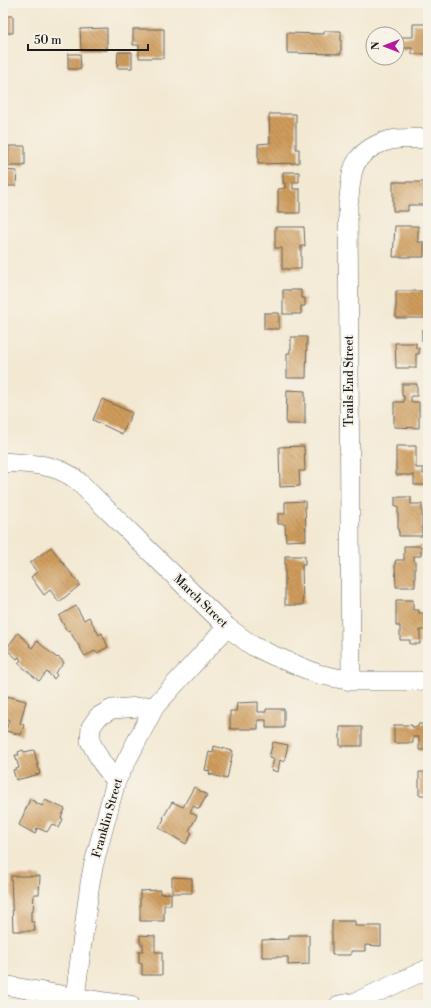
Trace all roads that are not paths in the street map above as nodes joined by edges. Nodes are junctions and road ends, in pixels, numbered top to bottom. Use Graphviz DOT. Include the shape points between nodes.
graph roads {
  1 [pos="428,138"];
  2 [pos="3,462"];
  3 [pos="227,627"];
  4 [pos="351,681"];
  5 [pos="428,681"];
  6 [pos="155,706"];
  7 [pos="116,781"];
  8 [pos="428,969"];
  9 [pos="3,985"];
  10 [pos="75,997"];
  11 [pos="130,1005"];
  12 [pos="339,1005"];
  1 -- 4 [label="street, Trails End Street" via="396,139 371,148 360,157 353,169 350,185 348,212"];
  2 -- 3 [label="street, March Street" via="45,466 72,476"];
  3 -- 4 [label="street, March Street" via="253,646 272,655 318,674"];
  3 -- 6 [label="street, Franklin Street"];
  4 -- 5 [label="street, March Street"];
  6 -- 7 [label="street, Franklin Street"];
  6 -- 7 [label="street" via="112,709 98,717 91,727 90,741"];
  7 -- 10 [label="street, Franklin Street" via="91,878"];
  8 -- 12 [label="street" via="356,1002"];
  9 -- 10 [label="street"];
  10 -- 11 [label="street"];
}
